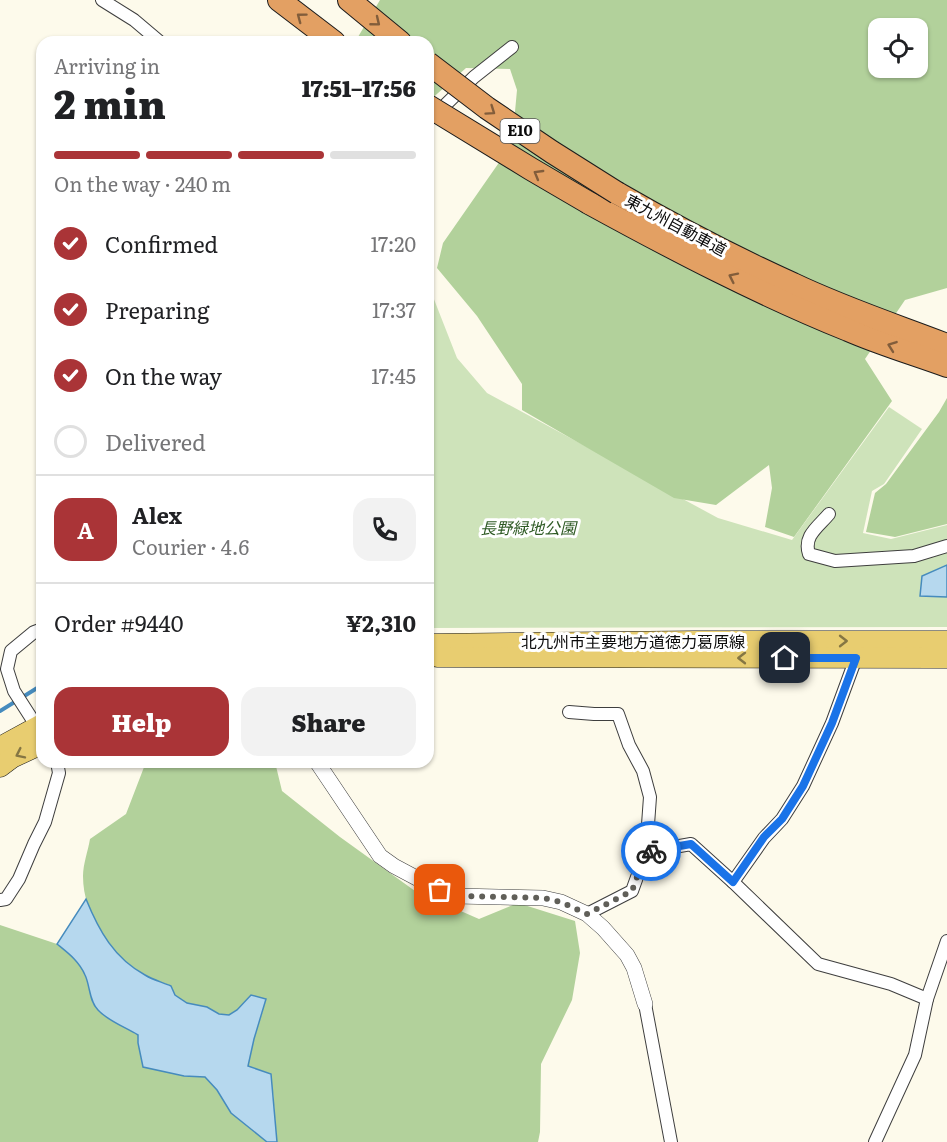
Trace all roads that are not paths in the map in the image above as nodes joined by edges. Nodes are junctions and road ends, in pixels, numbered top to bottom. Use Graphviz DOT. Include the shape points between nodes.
graph roads {
  1 [pos="102,0"];
  2 [pos="279,0"];
  3 [pos="350,1"];
  4 [pos="153,36"];
  5 [pos="325,36"];
  6 [pos="393,36"];
  7 [pos="512,47"];
  8 [pos="434,68"];
  9 [pos="434,110"];
  10 [pos="434,115"];
  11 [pos="789,294"];
  12 [pos="947,345"];
  13 [pos="947,366"];
  14 [pos="829,514"];
  15 [pos="947,546"];
  16 [pos="36,631"];
  17 [pos="947,641"];
  18 [pos="434,644"];
  19 [pos="434,657"];
  20 [pos="856,658"];
  21 [pos="947,658"];
  22 [pos="569,712"];
  23 [pos="36,724"];
  24 [pos="36,734"];
  25 [pos="36,736"];
  26 [pos="0,747"];
  27 [pos="0,767"];
  28 [pos="58,768"];
  29 [pos="321,768"];
  30 [pos="646,852"];
  31 [pos="733,882"];
  32 [pos="0,900"];
  33 [pos="587,914"];
  34 [pos="947,941"];
  35 [pos="927,999"];
  36 [pos="645,1004"];
  37 [pos="671,1142"];
  38 [pos="875,1142"];
  1 -- 4 [label="street"];
  5 -- 2 [label="highway, one-way"];
  3 -- 6 [label="highway, one-way"];
  7 -- 10 [label="street" via="474,76"];
  8 -- 11 [label="highway, 東九州自動車道 / E10, one-way, bridge" via="552,152"];
  11 -- 9 [label="highway, 東九州自動車道 / E10, one-way, bridge" via="656,240"];
  11 -- 12 [label="highway, 東九州自動車道 / E10" via="847,308"];
  13 -- 11 [label="highway, 東九州自動車道 / E10, one-way" via="849,331"];
  14 -- 15 [label="street" via="810,536 806,546 809,554 835,561 914,556"];
  16 -- 23 [label="street" via="11,651 7,669 14,691"];
  18 -- 17 [label="main road, 北九州市主要地方道徳力葛原線, one-way"];
  20 -- 19 [label="main road, 北九州市主要地方道徳力葛原線, one-way"];
  20 -- 21 [label="main road, 北九州市主要地方道徳力葛原線"];
  20 -- 31 [label="street" via="803,786"];
  22 -- 30 [label="street" via="618,714 650,797"];
  24 -- 26 [label="main road"];
  25 -- 27 [label="main road, one-way"];
  28 -- 32 [label="street" via="45,822 19,879 6,899"];
  29 -- 33 [label="street" via="380,856 394,866 457,896 543,898"];
  30 -- 31 [label="street" via="691,844"];
  30 -- 33 [label="street" via="632,891"];
  31 -- 35 [label="street" via="818,964 891,984"];
  33 -- 36 [label="street" via="627,955"];
  34 -- 35 [label="street"];
  35 -- 38 [label="street" via="915,1055"];
  36 -- 37 [label="street"];
}
